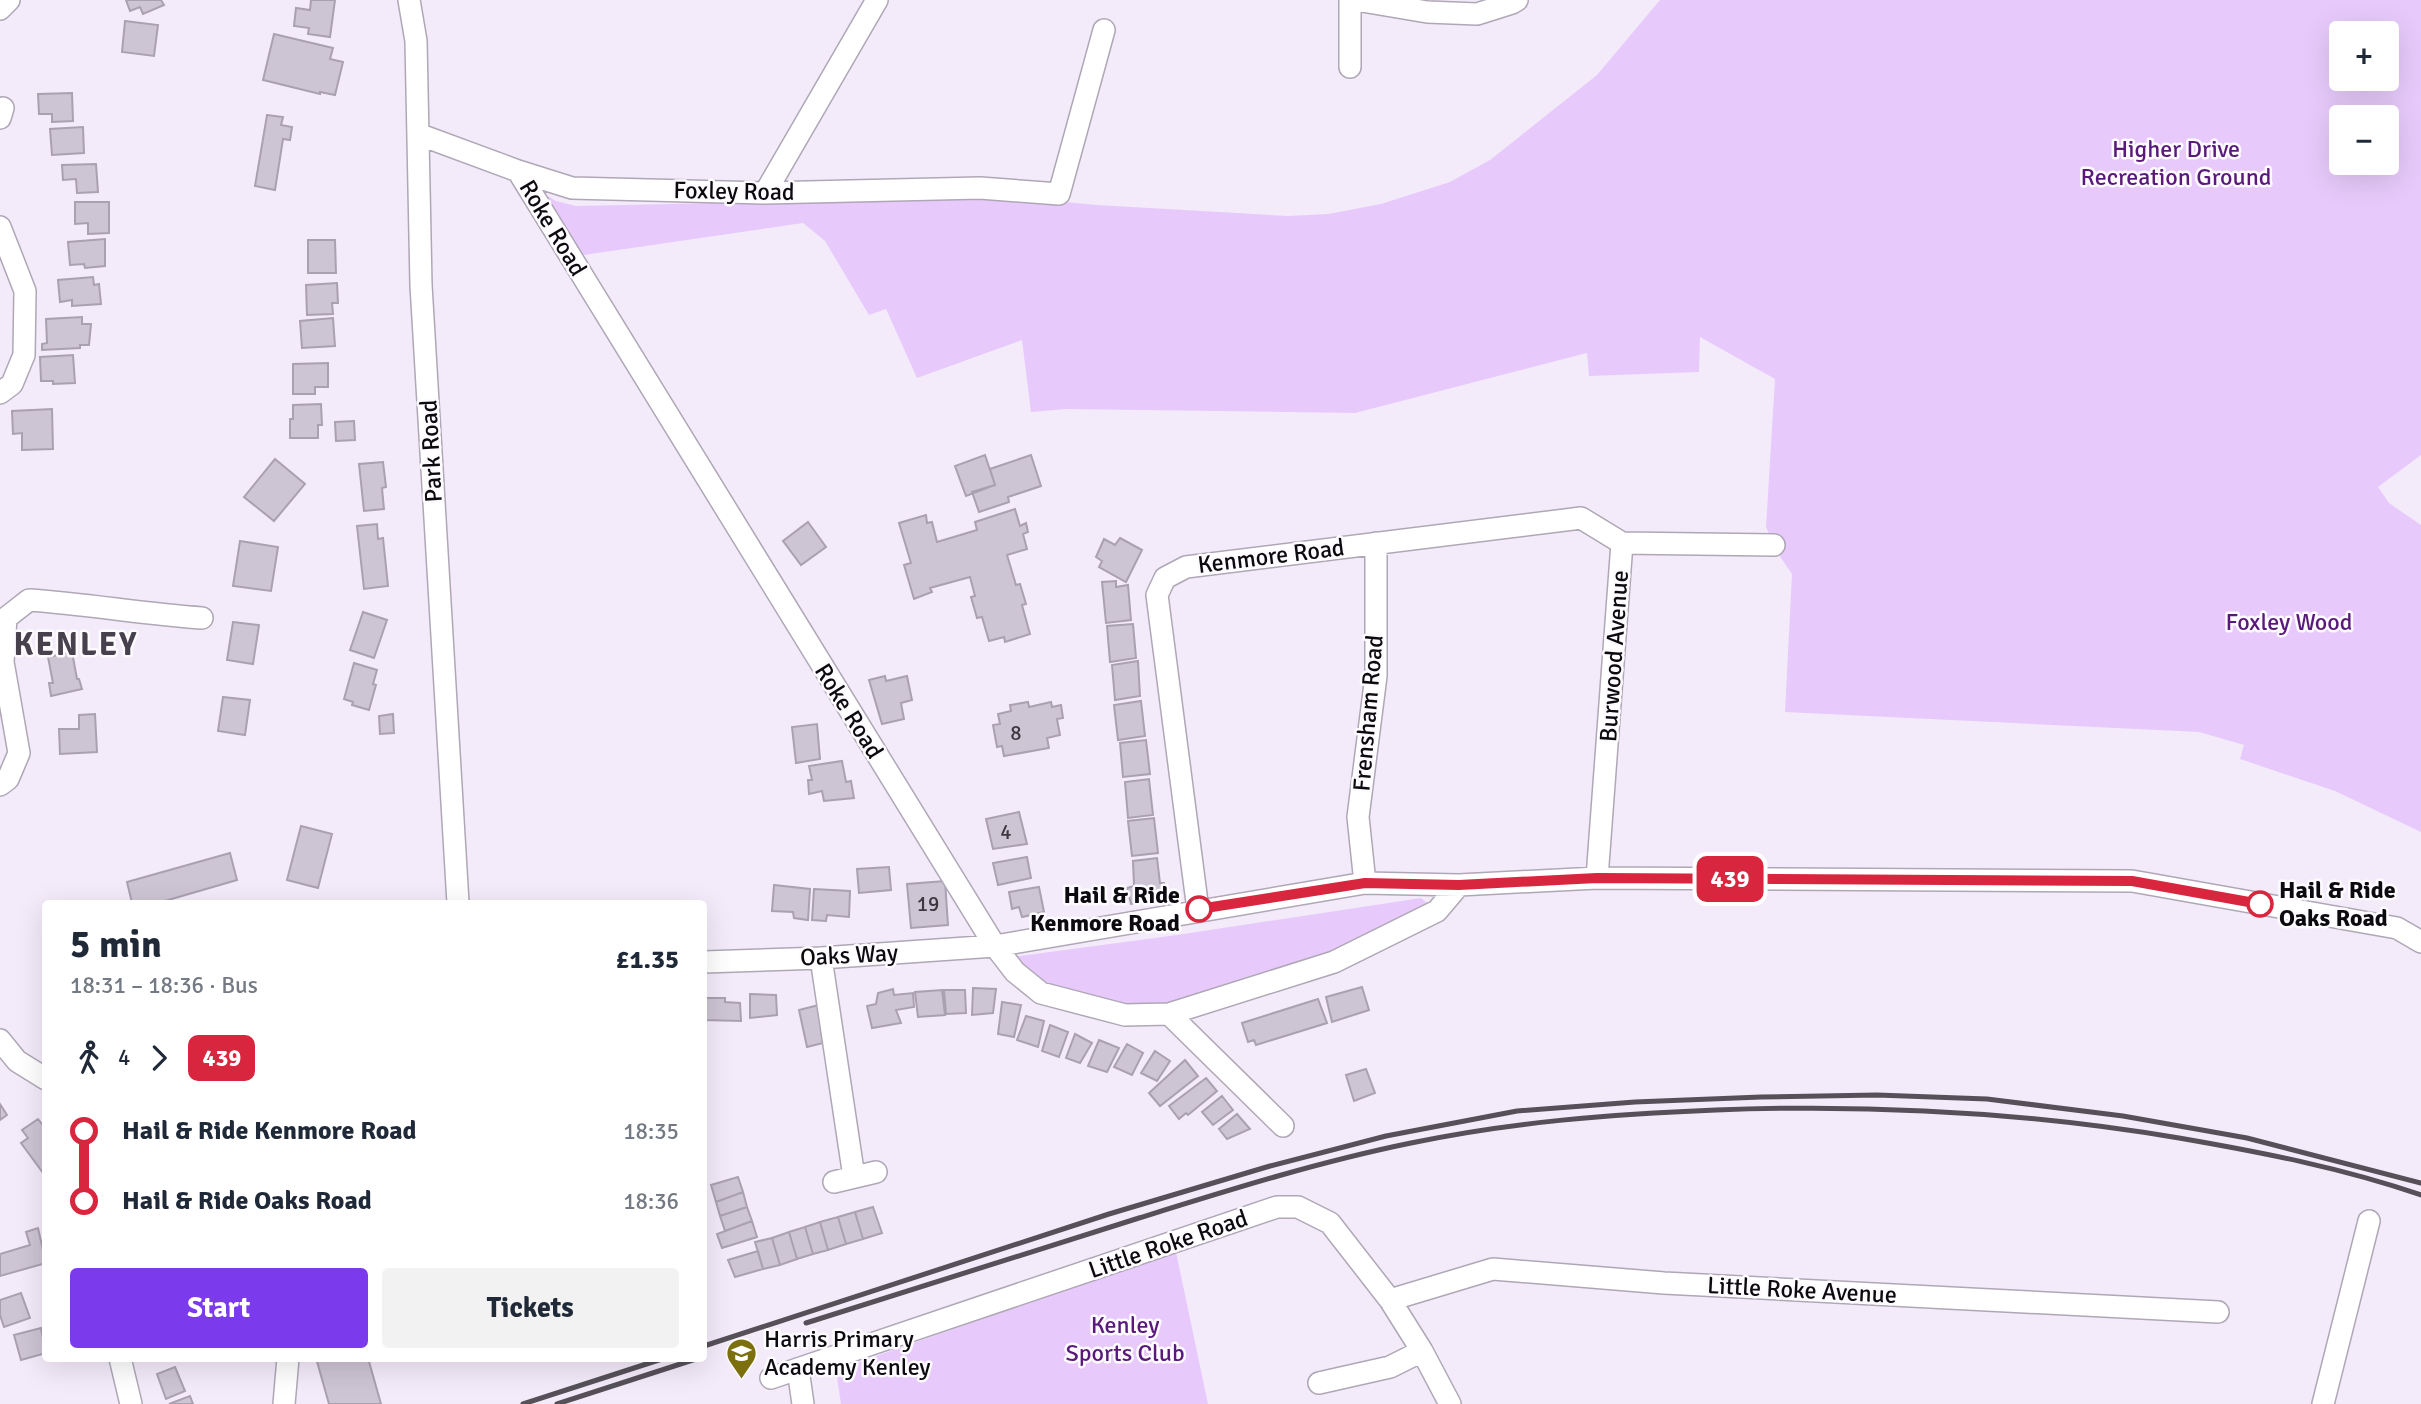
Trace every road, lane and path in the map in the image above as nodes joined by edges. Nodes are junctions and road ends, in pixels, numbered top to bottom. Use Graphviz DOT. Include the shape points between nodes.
graph roads {
  1 [pos="9,0"];
  2 [pos="409,0"];
  3 [pos="877,0"];
  4 [pos="1350,0"];
  5 [pos="1356,0"];
  6 [pos="1517,0"];
  7 [pos="0,9"];
  8 [pos="1104,30"];
  9 [pos="1350,67"];
  10 [pos="418,134"];
  11 [pos="518,171"];
  12 [pos="765,193"];
  13 [pos="0,226"];
  14 [pos="0,393"];
  15 [pos="1376,543"];
  16 [pos="1622,543"];
  17 [pos="1774,545"];
  18 [pos="202,618"];
  19 [pos="0,785"];
  20 [pos="1597,878"];
  21 [pos="1365,883"];
  22 [pos="1459,885"];
  23 [pos="458,900"];
  24 [pos="1198,910"];
  25 [pos="2421,942"];
  26 [pos="995,946"];
  27 [pos="821,958"];
  28 [pos="707,962"];
  29 [pos="1168,1014"];
  30 [pos="0,1040"];
  31 [pos="42,1077"];
  32 [pos="1283,1126"];
  33 [pos="876,1172"];
  34 [pos="2369,1221"];
  35 [pos="1390,1300"];
  36 [pos="2218,1312"];
  37 [pos="1422,1351"];
  38 [pos="121,1362"];
  39 [pos="288,1362"];
  40 [pos="798,1369"];
  41 [pos="771,1378"];
  42 [pos="1320,1383"];
  43 [pos="131,1404"];
  44 [pos="284,1404"];
  45 [pos="803,1404"];
  46 [pos="1450,1404"];
  47 [pos="2323,1404"];
  1 -- 7 [label="street"];
  2 -- 10 [label="street, Park Road" via="416,41"];
  3 -- 12 [label="street"];
  4 -- 9 [label="street"];
  5 -- 6 [label="street" via="1427,12 1477,14"];
  8 -- 12 [label="street, Foxley Road" via="1059,194 980,188"];
  10 -- 11 [label="street, Foxley Road"];
  10 -- 23 [label="street, Park Road" via="421,285"];
  11 -- 12 [label="street, Foxley Road" via="572,188"];
  11 -- 26 [label="street, Roke Road"];
  13 -- 14 [label="street" via="25,291 24,355 12,384"];
  15 -- 16 [label="street, Kenmore Road" via="1581,518"];
  15 -- 21 [label="street, Frensham Road" via="1376,676 1358,817"];
  15 -- 24 [label="street, Kenmore Road" via="1186,567 1165,578 1157,595"];
  16 -- 17 [label="street, Burwood Avenue"];
  16 -- 20 [label="street, Burwood Avenue"];
  18 -- 19 [label="street" via="29,600 6,618 3,662 19,753 8,779"];
  20 -- 22 [label="street, Oaks Way"];
  20 -- 25 [label="street, Oaks Way" via="2132,881 2397,928"];
  21 -- 22 [label="street, Oaks Way"];
  21 -- 24 [label="street, Oaks Way"];
  22 -- 29 [label="street, Roke Road" via="1437,912 1334,962"];
  24 -- 26 [label="street, Oaks Way"];
  26 -- 27 [label="street, Oaks Way"];
  26 -- 29 [label="street, Roke Road" via="1015,972 1041,993 1125,1015"];
  27 -- 28 [label="street, Oaks Way"];
  27 -- 33 [label="street" via="844,1179"];
  29 -- 32 [label="street"];
  30 -- 31 [label="street" via="17,1061"];
  34 -- 47 [label="street"];
  35 -- 36 [label="street, Little Roke Avenue" via="1493,1269 1664,1283"];
  35 -- 37 [label="street, Little Roke Road"];
  35 -- 40 [label="street, Little Roke Road" via="1331,1223 1298,1207 1277,1207"];
  37 -- 42 [label="street" via="1390,1367"];
  37 -- 46 [label="street, Little Roke Road"];
  38 -- 43 [label="street"];
  39 -- 44 [label="street"];
  40 -- 41 [label="street, Little Roke Road"];
  40 -- 45 [label="street"];
}
